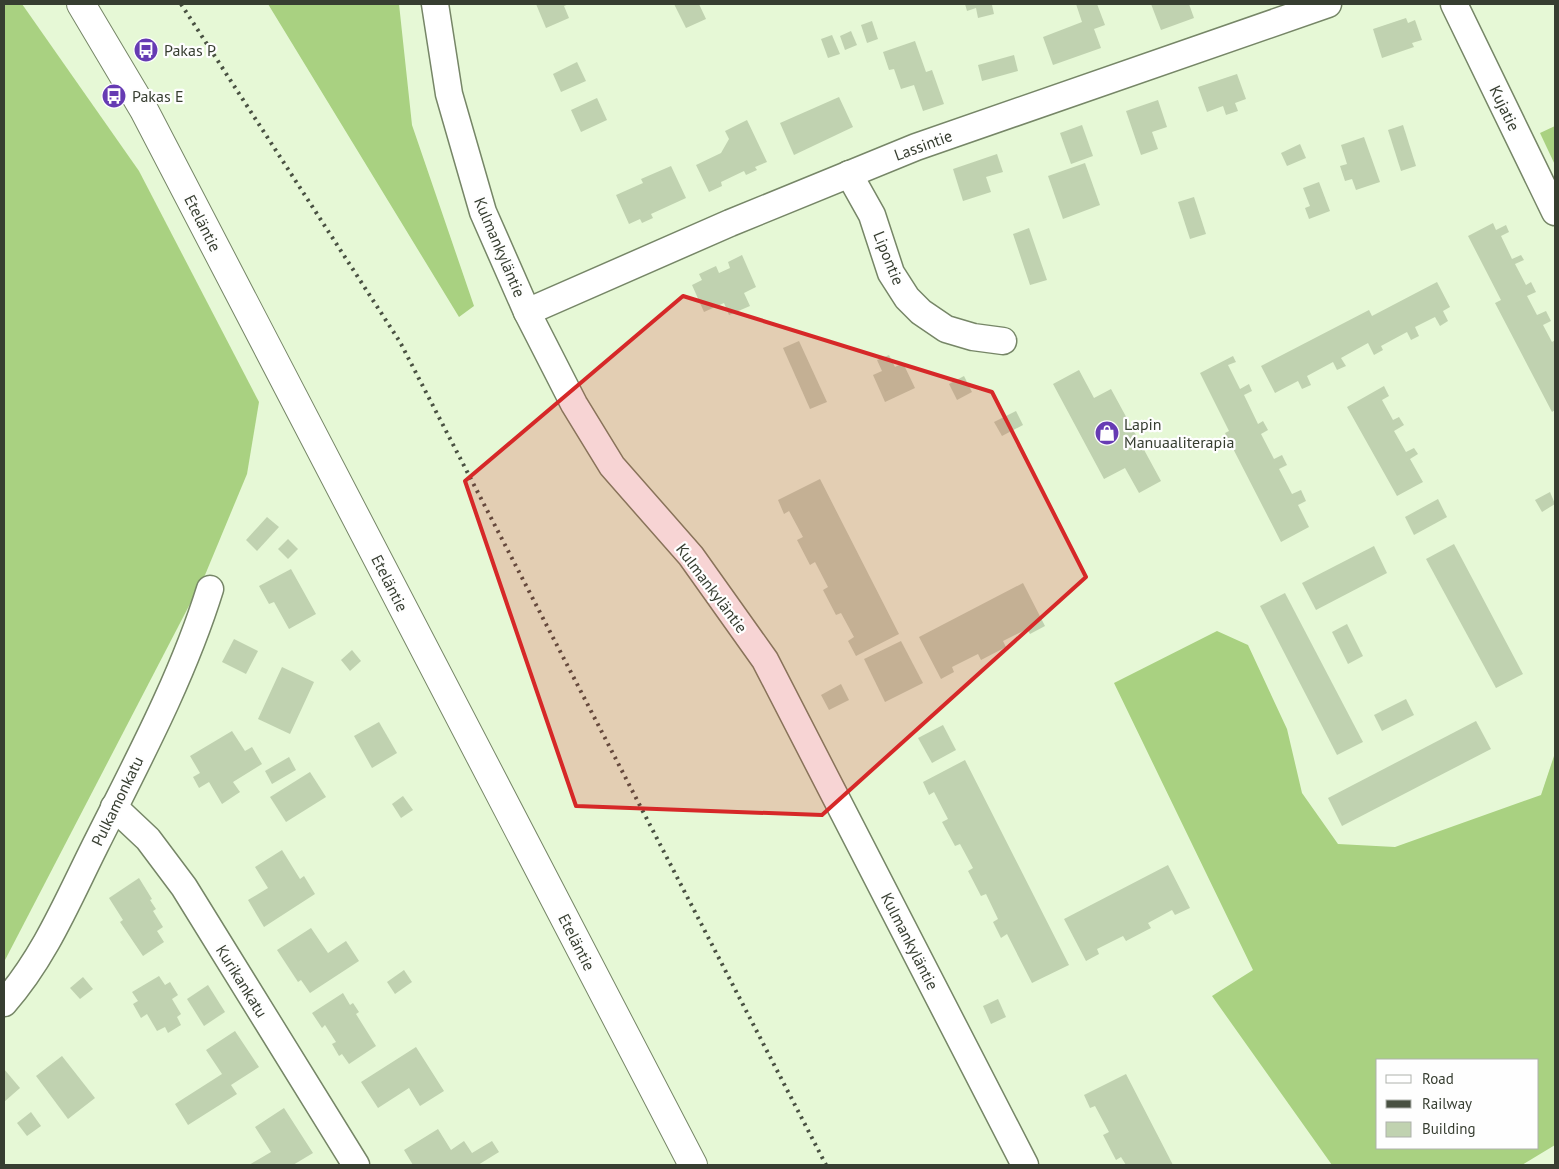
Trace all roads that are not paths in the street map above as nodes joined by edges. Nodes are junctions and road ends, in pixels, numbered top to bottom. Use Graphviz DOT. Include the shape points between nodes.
graph roads {
  1 [pos="81,4"];
  2 [pos="435,4"];
  3 [pos="1328,4"];
  4 [pos="1454,4"];
  5 [pos="849,174"];
  6 [pos="1555,212"];
  7 [pos="527,312"];
  8 [pos="1003,341"];
  9 [pos="210,589"];
  10 [pos="114,807"];
  11 [pos="4,1003"];
  12 [pos="356,1165"];
  13 [pos="693,1165"];
  14 [pos="1025,1165"];
  1 -- 13 [label="main road, Eteläntie" via="144,110"];
  2 -- 7 [label="street, Kulmankyläntie" via="449,94 483,212"];
  3 -- 5 [label="street, Lassintie" via="916,147"];
  4 -- 6 [label="street, Kujatie"];
  5 -- 7 [label="street, Lassintie"];
  5 -- 8 [label="street, Lipontie" via="872,215 891,273 908,298 921,312 946,329"];
  7 -- 14 [label="street, Kulmankyläntie" via="574,404 612,466 690,556 765,660"];
  9 -- 10 [label="street, Pulkamonkatu" via="179,674"];
  10 -- 11 [label="street, Pulkamonkatu" via="37,959"];
  10 -- 12 [label="street, Kurikankatu" via="148,839 184,887"];
}
